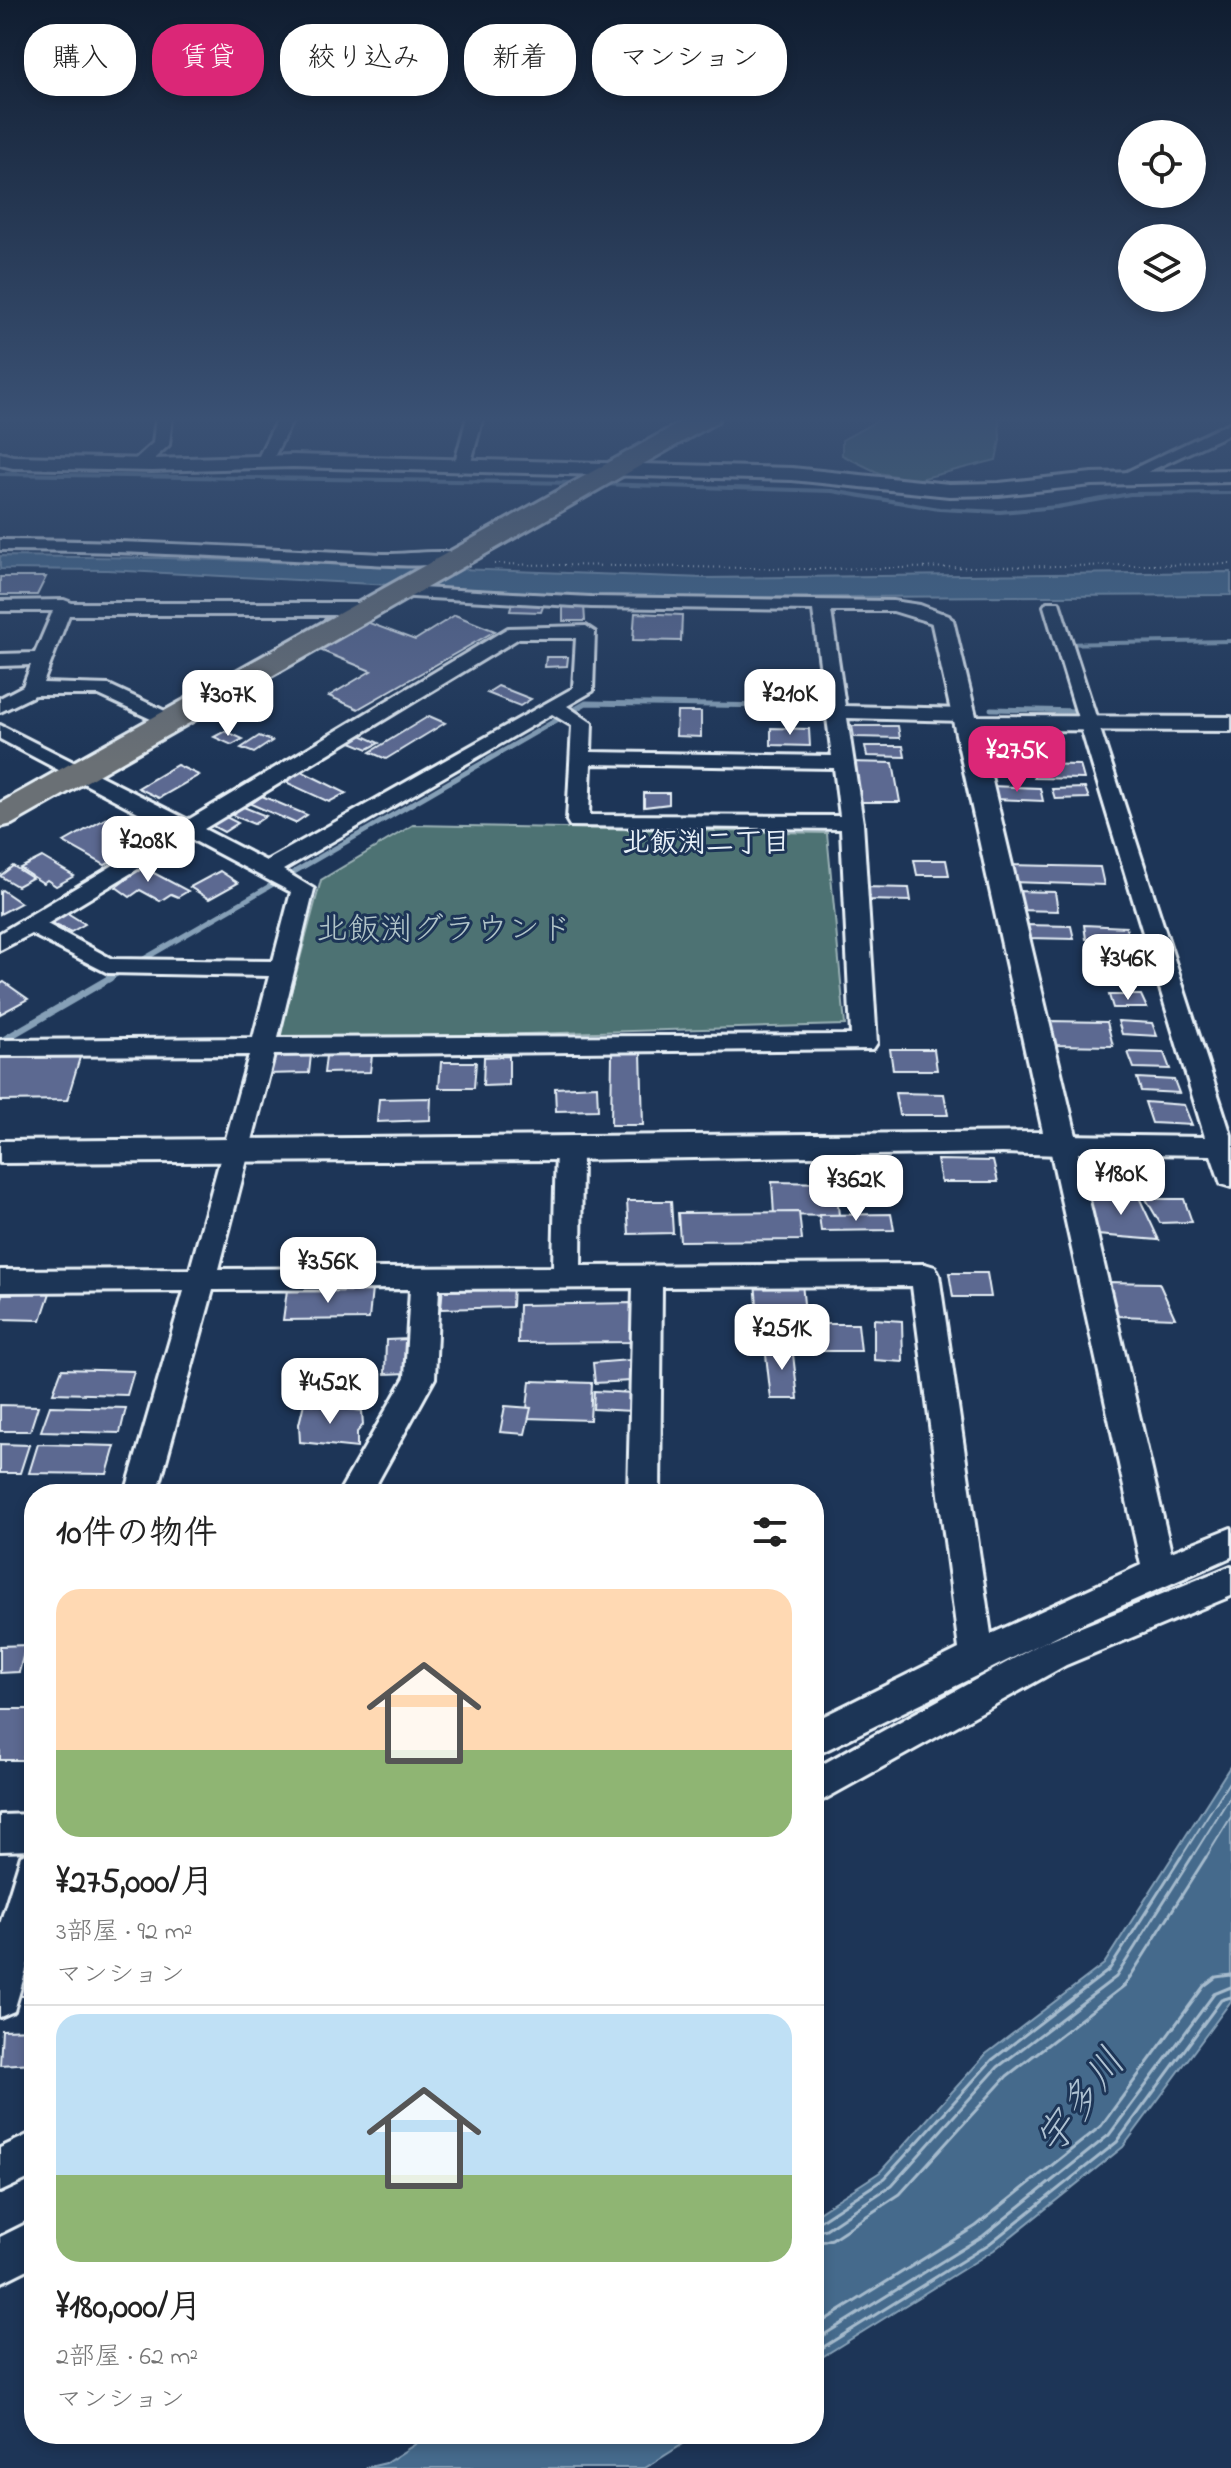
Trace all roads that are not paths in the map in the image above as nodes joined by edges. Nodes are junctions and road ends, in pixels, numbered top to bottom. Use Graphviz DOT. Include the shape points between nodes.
graph roads {
  1 [pos="502,532"];
  2 [pos="0,545"];
  3 [pos="452,560"];
  4 [pos="404,590"];
  5 [pos="821,605"];
  6 [pos="0,606"];
  7 [pos="1053,606"];
  8 [pos="63,609"];
  9 [pos="371,609"];
  10 [pos="942,620"];
  11 [pos="43,659"];
  12 [pos="0,660"];
  13 [pos="31,689"];
  14 [pos="0,706"];
  15 [pos="837,708"];
  16 [pos="560,710"];
  17 [pos="965,719"];
  18 [pos="171,721"];
  19 [pos="1091,724"];
  20 [pos="1231,724"];
  21 [pos="0,731"];
  22 [pos="580,758"];
  23 [pos="842,762"];
  24 [pos="79,772"];
  25 [pos="0,817"];
  26 [pos="852,823"];
  27 [pos="187,829"];
  28 [pos="277,875"];
  29 [pos="31,925"];
  30 [pos="0,943"];
  31 [pos="283,969"];
  32 [pos="1,1048"];
  33 [pos="262,1048"];
  34 [pos="1231,1089"];
  35 [pos="1204,1092"];
  36 [pos="1062,1144"];
  37 [pos="1221,1146"];
  38 [pos="569,1149"];
  39 [pos="238,1150"];
  40 [pos="0,1152"];
  41 [pos="1231,1177"];
  42 [pos="648,1277"];
  43 [pos="425,1279"];
  44 [pos="567,1279"];
  45 [pos="0,1281"];
  46 [pos="202,1281"];
  47 [pos="144,1484"];
  48 [pos="360,1484"];
  49 [pos="644,1484"];
  50 [pos="1231,1542"];
  51 [pos="1159,1571"];
  52 [pos="1231,1581"];
  53 [pos="977,1656"];
  54 [pos="824,1734"];
  55 [pos="824,1782"];
  56 [pos="24,1832"];
  57 [pos="0,1833"];
  58 [pos="24,1907"];
  59 [pos="0,1997"];
  60 [pos="24,2158"];
  61 [pos="0,2171"];
  62 [pos="24,2248"];
  63 [pos="0,2261"];
  1 -- 3 [label="main road"];
  2 -- 3 [label="street"];
  3 -- 4 [label="main road"];
  4 -- 5 [label="street" via="591,602"];
  4 -- 9 [label="main road"];
  5 -- 10 [label="street" via="893,606"];
  5 -- 15 [label="street"];
  6 -- 8 [label="street" via="64,605"];
  7 -- 19 [label="street"];
  8 -- 9 [label="street"];
  8 -- 11 [label="street"];
  9 -- 18 [label="main road"];
  10 -- 17 [label="street"];
  11 -- 12 [label="street"];
  11 -- 13 [label="street"];
  13 -- 14 [label="street"];
  13 -- 18 [label="street" via="102,689"];
  15 -- 17 [label="street"];
  15 -- 23 [label="street"];
  16 -- 22 [label="street" via="582,723"];
  16 -- 27 [label="street" via="583,691 586,632 515,632"];
  16 -- 28 [label="street"];
  17 -- 19 [label="street"];
  17 -- 36 [label="street"];
  18 -- 24 [label="main road"];
  19 -- 20 [label="street"];
  19 -- 35 [label="street"];
  21 -- 24 [label="street"];
  22 -- 23 [label="street"];
  22 -- 26 [label="street" via="578,821"];
  23 -- 26 [label="street"];
  24 -- 25 [label="main road"];
  24 -- 27 [label="street"];
  26 -- 33 [label="street" via="864,1043"];
  27 -- 28 [label="street"];
  27 -- 29 [label="street"];
  28 -- 31 [label="street" via="303,889"];
  29 -- 30 [label="street"];
  29 -- 31 [label="street" via="108,966"];
  31 -- 33 [label="street"];
  32 -- 33 [label="street"];
  33 -- 39 [label="street"];
  34 -- 35 [label="street"];
  35 -- 37 [label="street"];
  36 -- 37 [label="street"];
  36 -- 38 [label="street"];
  36 -- 51 [label="street"];
  37 -- 41 [label="street"];
  38 -- 39 [label="street"];
  38 -- 44 [label="street"];
  39 -- 40 [label="street"];
  39 -- 46 [label="street"];
  42 -- 44 [label="street"];
  42 -- 49 [label="street"];
  42 -- 53 [label="street" via="925,1275"];
  43 -- 44 [label="street"];
  43 -- 46 [label="street"];
  43 -- 48 [label="street" via="420,1378"];
  45 -- 46 [label="street"];
  46 -- 47 [label="street"];
  50 -- 51 [label="street"];
  51 -- 53 [label="street"];
  52 -- 55 [label="street" via="1054,1654"];
  53 -- 54 [label="street"];
  56 -- 57 [label="street"];
  58 -- 59 [label="street"];
  60 -- 61 [label="street"];
  62 -- 63 [label="street"];
}
